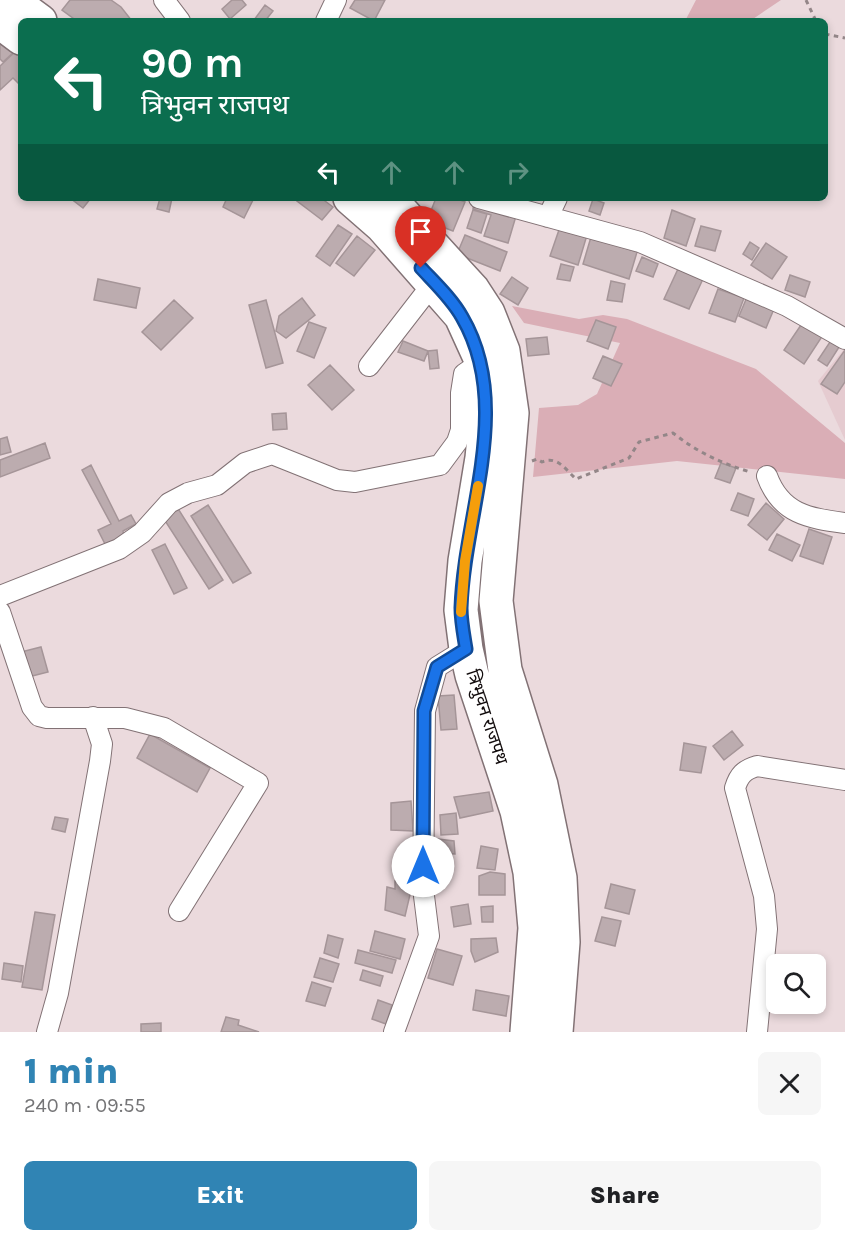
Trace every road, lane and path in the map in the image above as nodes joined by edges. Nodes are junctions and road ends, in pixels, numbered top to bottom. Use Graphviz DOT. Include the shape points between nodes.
graph roads {
  1 [pos="11,0"];
  2 [pos="164,0"];
  3 [pos="336,0"];
  4 [pos="806,0"];
  5 [pos="36,18"];
  6 [pos="178,18"];
  7 [pos="328,18"];
  8 [pos="815,18"];
  9 [pos="0,22"];
  10 [pos="828,35"];
  11 [pos="18,36"];
  12 [pos="845,38"];
  13 [pos="353,201"];
  14 [pos="390,201"];
  15 [pos="490,201"];
  16 [pos="555,201"];
  17 [pos="548,217"];
  18 [pos="434,282"];
  19 [pos="845,339"];
  20 [pos="492,356"];
  21 [pos="369,366"];
  22 [pos="509,461"];
  23 [pos="767,476"];
  24 [pos="845,523"];
  25 [pos="0,596"];
  26 [pos="0,612"];
  27 [pos="466,649"];
  28 [pos="93,717"];
  29 [pos="845,780"];
  30 [pos="179,911"];
  31 [pos="47,1032"];
  32 [pos="394,1032"];
  33 [pos="527,1032"];
  34 [pos="556,1032"];
  35 [pos="757,1032"];
  1 -- 5 [label="highway"];
  2 -- 6 [label="street"];
  3 -- 7 [label="street"];
  4 -- 8 [label="path"];
  9 -- 11 [label="highway"];
  10 -- 12 [label="path"];
  13 -- 18 [label="highway, त्रिभुवन राजपथ"];
  14 -- 20 [label="highway, त्रिभुवन राजपथ" via="473,290 488,313"];
  15 -- 17 [label="street"];
  16 -- 17 [label="street"];
  17 -- 19 [label="street" via="640,242 787,306"];
  18 -- 20 [label="highway, त्रिभुवन राजपथ"];
  18 -- 21 [label="street"];
  20 -- 22 [label="highway, त्रिभुवन राजपथ" via="512,413"];
  20 -- 25 [label="street" via="464,374 461,430 440,465 355,482 337,480 272,454 245,463 217,485 169,503 142,533 119,549"];
  20 -- 27 [label="highway, त्रिभुवन राजपथ" via="482,458 464,571 461,610"];
  22 -- 23 [label="path" via="528,464 537,459 555,460 576,479 629,458 639,442 673,433 694,450"];
  22 -- 34 [label="highway, त्रिभुवन राजपथ" via="496,601 505,670 541,785 560,878 562,942"];
  23 -- 24 [label="street" via="772,491 785,505 805,517"];
  26 -- 28 [label="street" via="32,707 39,716"];
  27 -- 32 [label="street" via="437,667 424,711 423,888 429,936"];
  27 -- 33 [label="highway, त्रिभुवन राजपथ" via="517,811 530,872 535,928"];
  28 -- 30 [label="street" via="125,718 164,728 258,783"];
  28 -- 31 [label="street" via="102,744 100,761 58,993"];
  29 -- 35 [label="street" via="757,766 739,776 735,788 764,896 767,929"];
}
